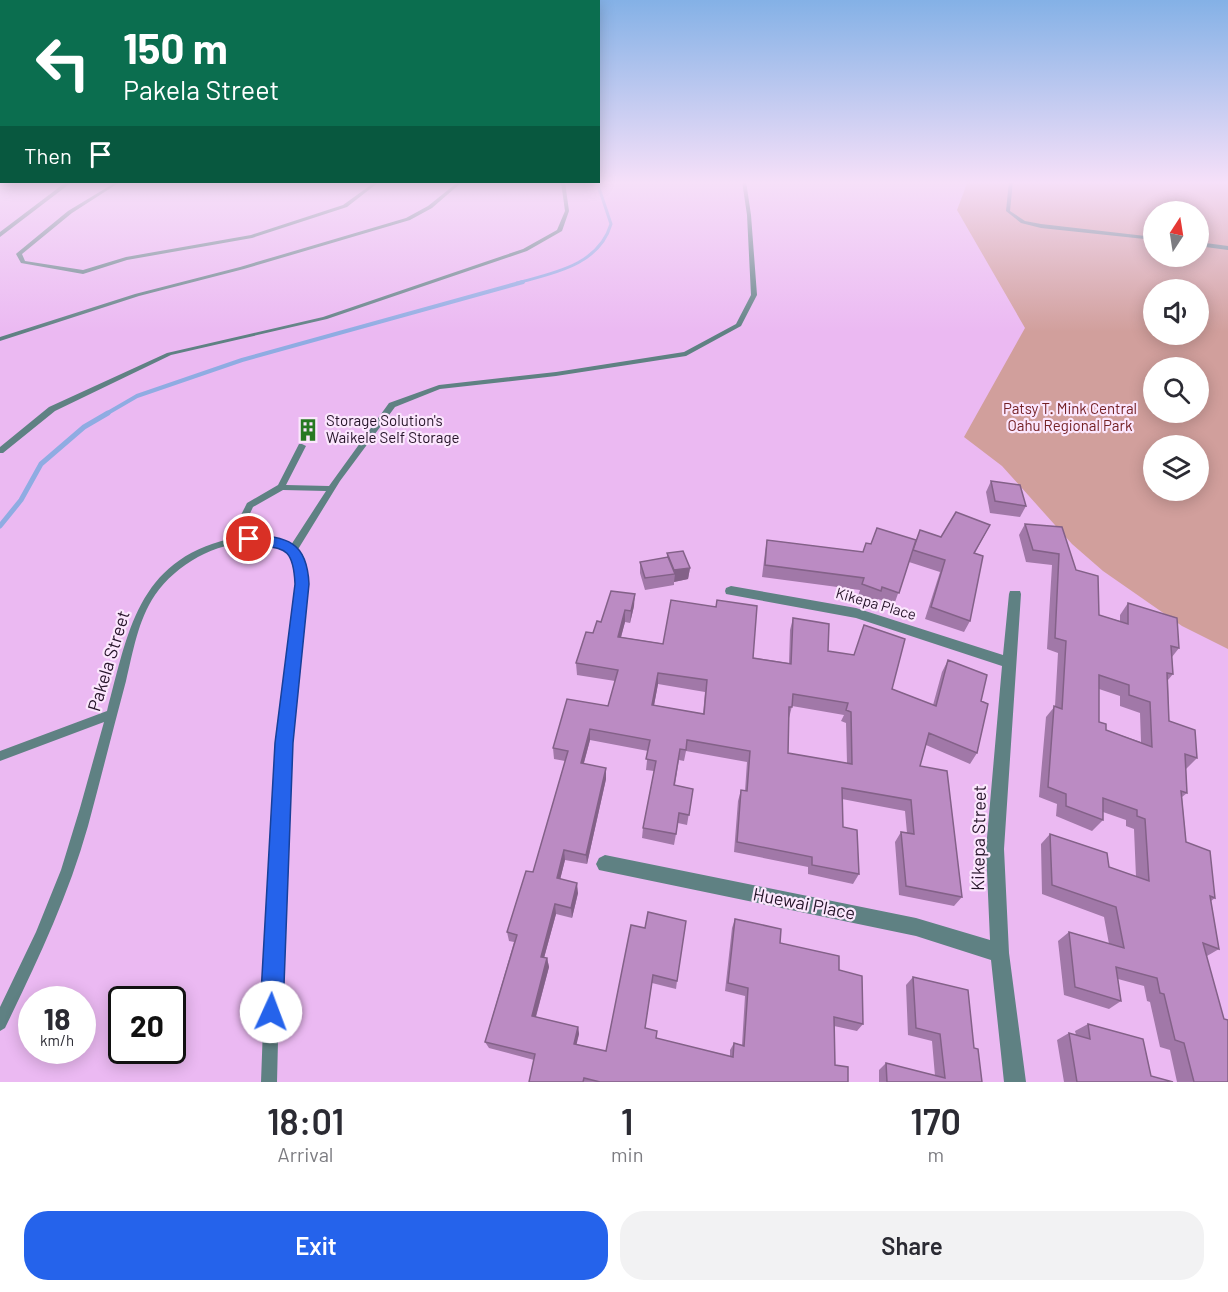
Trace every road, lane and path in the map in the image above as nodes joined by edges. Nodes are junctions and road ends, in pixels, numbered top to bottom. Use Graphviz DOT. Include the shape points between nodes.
graph roads {
  1 [pos="46,231"];
  2 [pos="266,231"];
  3 [pos="366,231"];
  4 [pos="558,231"];
  5 [pos="750,231"];
  6 [pos="1093,231"];
  7 [pos="1143,237"];
  8 [pos="1209,245"];
  9 [pos="1228,248"];
  10 [pos="0,339"];
  11 [pos="302,446"];
  12 [pos="0,451"];
  13 [pos="281,487"];
  14 [pos="331,489"];
  15 [pos="232,541"];
  16 [pos="293,550"];
  17 [pos="731,591"];
  18 [pos="1015,594"];
  19 [pos="1008,662"];
  20 [pos="111,714"];
  21 [pos="0,756"];
  22 [pos="605,864"];
  23 [pos="1000,953"];
  24 [pos="0,1023"];
  25 [pos="269,1082"];
  26 [pos="1015,1082"];
  1 -- 2 [label="lane" via="19,254 23,262 83,272 126,259"];
  3 -- 10 [label="lane" via="137,295"];
  4 -- 12 [label="lane" via="525,250 325,318 169,354 52,409"];
  5 -- 14 [label="lane" via="754,295 740,325 686,354 439,387 392,405"];
  6 -- 7 [label="lane"];
  8 -- 9 [label="lane"];
  11 -- 13 [label="lane"];
  13 -- 14 [label="lane"];
  13 -- 15 [label="lane" via="250,505"];
  14 -- 16 [label="lane"];
  15 -- 16 [label="lane, Pakela Street" via="265,539"];
  15 -- 20 [label="lane, Pakela Street" via="185,561 152,593 134,630"];
  16 -- 25 [label="lane" via="301,567 302,584 284,743"];
  17 -- 19 [label="street, Kikepa Place" via="856,613"];
  18 -- 19 [label="street, Kikepa Street"];
  19 -- 23 [label="street, Kikepa Street" via="995,849"];
  20 -- 21 [label="lane"];
  20 -- 24 [label="lane, Pakela Street" via="74,850 36,948"];
  22 -- 23 [label="street, Huewai Place" via="916,927"];
  23 -- 26 [label="street, Kikepa Street"];
}
